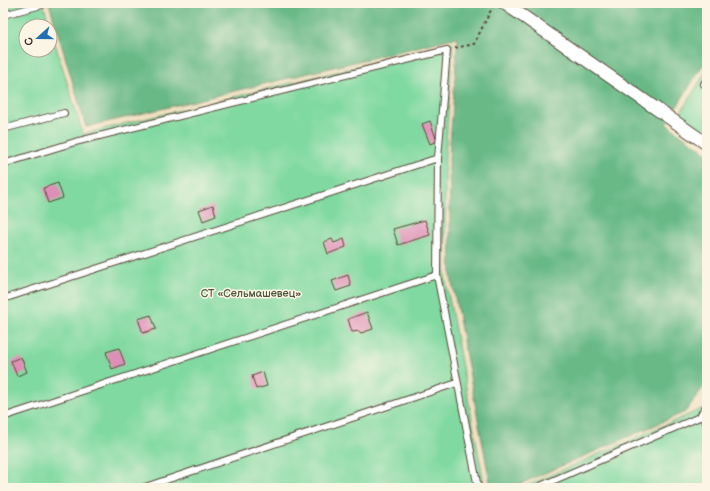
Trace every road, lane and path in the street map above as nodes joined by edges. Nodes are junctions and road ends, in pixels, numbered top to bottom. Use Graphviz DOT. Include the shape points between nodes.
graph roads {
  1 [pos="494,3"];
  2 [pos="504,3"];
  3 [pos="42,5"];
  4 [pos="3,16"];
  5 [pos="448,50"];
  6 [pos="707,80"];
  7 [pos="707,86"];
  8 [pos="64,113"];
  9 [pos="3,129"];
  10 [pos="707,144"];
  11 [pos="438,158"];
  12 [pos="3,164"];
  13 [pos="438,275"];
  14 [pos="3,299"];
  15 [pos="457,383"];
  16 [pos="3,417"];
  17 [pos="706,417"];
  18 [pos="142,488"];
  19 [pos="478,488"];
  20 [pos="536,488"];
  1 -- 5 [label="path" via="474,44"];
  2 -- 10 [label="street"];
  3 -- 4 [label="lane"];
  5 -- 11 [label="lane"];
  5 -- 12 [label="lane" via="75,142"];
  6 -- 7 [label="lane" via="704,84"];
  8 -- 9 [label="lane"];
  11 -- 13 [label="lane"];
  11 -- 14 [label="lane"];
  13 -- 15 [label="lane"];
  13 -- 16 [label="lane"];
  15 -- 18 [label="lane"];
  15 -- 19 [label="lane"];
  17 -- 20 [label="lane"];
}
